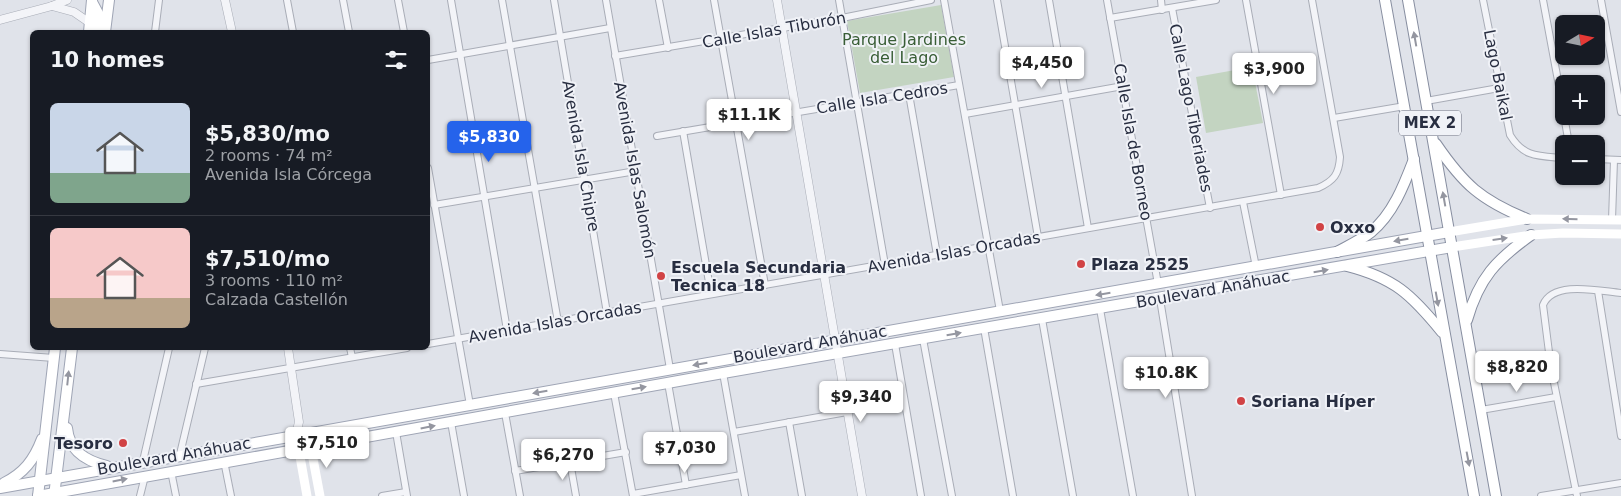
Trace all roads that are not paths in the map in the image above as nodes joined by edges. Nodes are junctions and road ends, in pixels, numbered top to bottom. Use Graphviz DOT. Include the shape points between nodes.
graph roads {
  1 [pos="67,0"];
  2 [pos="109,0"];
  3 [pos="159,0"];
  4 [pos="225,0"];
  5 [pos="287,0"];
  6 [pos="344,0"];
  7 [pos="398,0"];
  8 [pos="451,0"];
  9 [pos="502,0"];
  10 [pos="554,0"];
  11 [pos="606,0"];
  12 [pos="659,0"];
  13 [pos="714,0"];
  14 [pos="776,0"];
  15 [pos="839,0"];
  16 [pos="931,0"];
  17 [pos="944,0"];
  18 [pos="997,0"];
  19 [pos="1049,0"];
  20 [pos="1107,0"];
  21 [pos="1161,0"];
  22 [pos="1216,0"];
  23 [pos="1246,0"];
  24 [pos="1312,0"];
  25 [pos="1385,0"];
  26 [pos="1408,0"];
  27 [pos="1483,0"];
  28 [pos="1544,0"];
  29 [pos="1601,0"];
  30 [pos="90,1"];
  31 [pos="894,3"];
  32 [pos="52,6"];
  33 [pos="1172,8"];
  34 [pos="1162,10"];
  35 [pos="842,18"];
  36 [pos="1110,18"];
  37 [pos="0,20"];
  38 [pos="89,28"];
  39 [pos="610,28"];
  40 [pos="782,29"];
  41 [pos="99,30"];
  42 [pos="105,30"];
  43 [pos="155,30"];
  44 [pos="232,30"];
  45 [pos="293,30"];
  46 [pos="349,30"];
  47 [pos="404,30"];
  48 [pos="561,36"];
  49 [pos="721,40"];
  50 [pos="510,45"];
  51 [pos="668,48"];
  52 [pos="460,54"];
  53 [pos="616,56"];
  54 [pos="430,60"];
  55 [pos="1557,75"];
  56 [pos="960,85"];
  57 [pos="1123,86"];
  58 [pos="1499,88"];
  59 [pos="909,94"];
  60 [pos="1066,96"];
  61 [pos="857,101"];
  62 [pos="1426,101"];
  63 [pos="1015,104"];
  64 [pos="1405,106"];
  65 [pos="796,112"];
  66 [pos="1621,112"];
  67 [pos="965,114"];
  68 [pos="1334,118"];
  69 [pos="735,122"];
  70 [pos="683,131"];
  71 [pos="657,136"];
  72 [pos="1434,141"];
  73 [pos="1555,157"];
  74 [pos="1414,158"];
  75 [pos="1617,160"];
  76 [pos="636,171"];
  77 [pos="585,179"];
  78 [pos="430,185"];
  79 [pos="535,187"];
  80 [pos="1282,194"];
  81 [pos="484,196"];
  82 [pos="1243,202"];
  83 [pos="434,205"];
  84 [pos="1210,208"];
  85 [pos="1147,218"];
  86 [pos="1527,219"];
  87 [pos="1616,220"];
  88 [pos="1088,228"];
  89 [pos="1449,232"];
  90 [pos="1621,234"];
  91 [pos="1531,235"];
  92 [pos="1426,236"];
  93 [pos="1038,237"];
  94 [pos="988,246"];
  95 [pos="1452,247"];
  96 [pos="1428,251"];
  97 [pos="1337,252"];
  98 [pos="938,255"];
  99 [pos="885,265"];
  100 [pos="1347,266"];
  101 [pos="1256,267"];
  102 [pos="823,275"];
  103 [pos="1158,284"];
  104 [pos="765,285"];
  105 [pos="1598,291"];
  106 [pos="1621,293"];
  107 [pos="710,294"];
  108 [pos="1160,298"];
  109 [pos="658,304"];
  110 [pos="1100,309"];
  111 [pos="1000,311"];
  112 [pos="607,312"];
  113 [pos="1042,319"];
  114 [pos="558,322"];
  115 [pos="1466,324"];
  116 [pos="984,328"];
  117 [pos="507,330"];
  118 [pos="1443,333"];
  119 [pos="457,339"];
  120 [pos="923,339"];
  121 [pos="834,340"];
  122 [pos="430,344"];
  123 [pos="895,344"];
  124 [pos="72,350"];
  125 [pos="169,350"];
  126 [pos="204,350"];
  127 [pos="288,350"];
  128 [pos="350,350"];
  129 [pos="393,350"];
  130 [pos="54,353"];
  131 [pos="0,354"];
  132 [pos="837,354"];
  133 [pos="352,357"];
  134 [pos="291,368"];
  135 [pos="670,369"];
  136 [pos="723,373"];
  137 [pos="668,383"];
  138 [pos="196,384"];
  139 [pos="614,393"];
  140 [pos="1556,397"];
  141 [pos="470,405"];
  142 [pos="65,407"];
  143 [pos="1481,410"];
  144 [pos="505,412"];
  145 [pos="847,412"];
  146 [pos="300,422"];
  147 [pos="451,422"];
  148 [pos="788,422"];
  149 [pos="47,424"];
  150 [pos="308,432"];
  151 [pos="396,432"];
  152 [pos="734,432"];
  153 [pos="296,434"];
  154 [pos="1621,436"];
  155 [pos="311,448"];
  156 [pos="299,449"];
  157 [pos="626,452"];
  158 [pos="180,454"];
  159 [pos="144,461"];
  160 [pos="224,461"];
  161 [pos="570,462"];
  162 [pos="110,467"];
  163 [pos="172,471"];
  164 [pos="516,471"];
  165 [pos="741,475"];
  166 [pos="57,476"];
  167 [pos="145,476"];
  168 [pos="41,480"];
  169 [pos="102,484"];
  170 [pos="686,484"];
  171 [pos="1621,484"];
  172 [pos="0,486"];
  173 [pos="1576,493"];
  174 [pos="55,494"];
  175 [pos="406,494"];
  176 [pos="633,495"];
  177 [pos="38,496"];
  178 [pos="81,496"];
  179 [pos="140,496"];
  180 [pos="176,496"];
  181 [pos="231,496"];
  182 [pos="307,496"];
  183 [pos="320,496"];
  184 [pos="382,496"];
  185 [pos="464,496"];
  186 [pos="520,496"];
  187 [pos="576,496"];
  188 [pos="745,496"];
  189 [pos="802,496"];
  190 [pos="862,496"];
  191 [pos="921,496"];
  192 [pos="952,496"];
  193 [pos="1013,496"];
  194 [pos="1073,496"];
  195 [pos="1133,496"];
  196 [pos="1192,496"];
  197 [pos="1474,496"];
  198 [pos="1496,496"];
  199 [pos="1541,496"];
  1 -- 32 [label="street"];
  2 -- 42 [label="main road"];
  3 -- 43 [label="street"];
  4 -- 44 [label="street"];
  5 -- 45 [label="street"];
  6 -- 46 [label="street"];
  7 -- 47 [label="street"];
  8 -- 52 [label="street"];
  9 -- 50 [label="street"];
  10 -- 48 [label="street, Avenida Isla Chipre"];
  11 -- 39 [label="street, Avenida Islas Salomón"];
  12 -- 51 [label="street"];
  13 -- 49 [label="street"];
  14 -- 40 [label="street"];
  15 -- 35 [label="street"];
  16 -- 31 [label="street, Calle Islas Tiburón"];
  17 -- 56 [label="street"];
  18 -- 63 [label="street"];
  19 -- 60 [label="street"];
  20 -- 36 [label="street, Calle Isla de Borneo"];
  21 -- 34 [label="street"];
  22 -- 33 [label="street"];
  23 -- 80 [label="street"];
  24 -- 68 [label="street"];
  25 -- 64 [label="main road, MEX 2"];
  62 -- 26 [label="main road, MEX 2, one-way"];
  27 -- 58 [label="street, Lago Baikal"];
  28 -- 55 [label="street"];
  29 -- 66 [label="street"];
  30 -- 38 [label="main road"];
  30 -- 41 [label="main road" via="99,15"];
  31 -- 35 [label="street, Calle Islas Tiburón"];
  32 -- 37 [label="street"];
  32 -- 38 [label="street" via="74,12"];
  33 -- 34 [label="street"];
  33 -- 84 [label="street, Calle Lago Tiberiades"];
  34 -- 36 [label="street"];
  35 -- 40 [label="street, Calle Islas Tiburón"];
  35 -- 61 [label="street"];
  36 -- 57 [label="street, Calle Isla de Borneo"];
  39 -- 48 [label="street"];
  39 -- 53 [label="street, Avenida Islas Salomón"];
  40 -- 49 [label="street, Calle Islas Tiburón"];
  40 -- 65 [label="street"];
  48 -- 50 [label="street"];
  48 -- 77 [label="street, Avenida Isla Chipre"];
  49 -- 51 [label="street, Calle Islas Tiburón"];
  49 -- 69 [label="street"];
  50 -- 52 [label="street"];
  50 -- 79 [label="street"];
  51 -- 53 [label="street, Calle Islas Tiburón"];
  52 -- 54 [label="street"];
  52 -- 81 [label="street"];
  53 -- 76 [label="street, Avenida Islas Salomón"];
  56 -- 59 [label="street, Calle Isla Cedros"];
  56 -- 67 [label="street"];
  57 -- 60 [label="street, Calle Isla Cedros"];
  57 -- 85 [label="street, Calle Isla de Borneo"];
  58 -- 62 [label="street"];
  58 -- 73 [label="street, Lago Baikal" via="1510,135 1518,147 1540,156"];
  59 -- 61 [label="street, Calle Isla Cedros"];
  59 -- 98 [label="street"];
  60 -- 63 [label="street, Calle Isla Cedros"];
  60 -- 88 [label="street"];
  61 -- 65 [label="street, Calle Isla Cedros"];
  61 -- 99 [label="street"];
  62 -- 72 [label="main road, MEX 2"];
  63 -- 67 [label="street, Calle Isla Cedros"];
  63 -- 93 [label="street"];
  64 -- 68 [label="street"];
  64 -- 74 [label="main road, MEX 2"];
  65 -- 69 [label="street, Calle Isla Cedros"];
  65 -- 102 [label="street"];
  67 -- 94 [label="street"];
  68 -- 80 [label="street, Avenida Islas Orcadas" via="1340,157 1337,174 1331,182 1318,188"];
  69 -- 70 [label="street, Calle Isla Cedros"];
  69 -- 104 [label="street"];
  70 -- 71 [label="street, Calle Isla Cedros"];
  70 -- 107 [label="street"];
  72 -- 86 [label="main road" via="1463,181 1486,199"];
  89 -- 72 [label="main road, MEX 2, one-way"];
  74 -- 92 [label="main road, MEX 2"];
  74 -- 97 [label="main road" via="1402,190 1378,225"];
  75 -- 87 [label="street"];
  76 -- 77 [label="street"];
  76 -- 109 [label="street, Avenida Islas Salomón"];
  77 -- 79 [label="street"];
  77 -- 112 [label="street, Avenida Isla Chipre"];
  78 -- 83 [label="street"];
  79 -- 81 [label="street"];
  79 -- 114 [label="street"];
  80 -- 82 [label="street, Avenida Islas Orcadas"];
  81 -- 83 [label="street"];
  81 -- 117 [label="street"];
  82 -- 84 [label="street, Avenida Islas Orcadas"];
  82 -- 101 [label="street"];
  83 -- 119 [label="street"];
  84 -- 85 [label="street, Avenida Islas Orcadas"];
  85 -- 88 [label="street, Avenida Islas Orcadas"];
  85 -- 103 [label="street, Calle Isla de Borneo"];
  87 -- 86 [label="main road, Boulevard Anáhuac, one-way"];
  86 -- 89 [label="main road, Boulevard Anáhuac"];
  88 -- 93 [label="street, Avenida Islas Orcadas"];
  89 -- 92 [label="main road, Boulevard Anáhuac"];
  89 -- 95 [label="main road, MEX 2"];
  90 -- 91 [label="main road, Boulevard Anáhuac"];
  95 -- 91 [label="main road, Boulevard Anáhuac, one-way"];
  91 -- 115 [label="main road" via="1504,255 1485,277 1475,295"];
  92 -- 96 [label="main road, MEX 2"];
  92 -- 97 [label="main road, Boulevard Anáhuac, one-way"];
  93 -- 94 [label="street, Avenida Islas Orcadas"];
  94 -- 98 [label="street, Avenida Islas Orcadas"];
  94 -- 111 [label="street"];
  95 -- 96 [label="main road, Boulevard Anáhuac"];
  95 -- 115 [label="main road, MEX 2"];
  96 -- 100 [label="main road, Boulevard Anáhuac"];
  96 -- 118 [label="main road, MEX 2, one-way"];
  97 -- 101 [label="main road, Boulevard Anáhuac"];
  98 -- 99 [label="street, Avenida Islas Orcadas"];
  99 -- 102 [label="street, Avenida Islas Orcadas"];
  108 -- 100 [label="main road, Boulevard Anáhuac, one-way"];
  100 -- 118 [label="main road" via="1375,273 1399,287 1420,305"];
  101 -- 103 [label="main road, Boulevard Anáhuac"];
  102 -- 104 [label="street, Avenida Islas Orcadas"];
  102 -- 121 [label="street"];
  103 -- 111 [label="main road, Boulevard Anáhuac, one-way"];
  104 -- 107 [label="street, Avenida Islas Orcadas"];
  105 -- 106 [label="street"];
  105 -- 140 [label="street" via="1565,289 1554,292 1543,305"];
  105 -- 154 [label="street"];
  107 -- 109 [label="street, Avenida Islas Orcadas"];
  108 -- 110 [label="main road, Boulevard Anáhuac"];
  108 -- 196 [label="street"];
  109 -- 112 [label="street, Avenida Islas Orcadas"];
  109 -- 135 [label="street, Avenida Islas Salomón"];
  110 -- 113 [label="main road, Boulevard Anáhuac"];
  110 -- 195 [label="street"];
  111 -- 121 [label="main road, Boulevard Anáhuac"];
  112 -- 114 [label="street, Avenida Islas Orcadas"];
  113 -- 116 [label="main road, Boulevard Anáhuac"];
  113 -- 194 [label="street"];
  114 -- 117 [label="street, Avenida Islas Orcadas"];
  115 -- 143 [label="main road, MEX 2"];
  120 -- 116 [label="main road, Boulevard Anáhuac, one-way"];
  116 -- 193 [label="street"];
  117 -- 119 [label="street, Avenida Islas Orcadas"];
  118 -- 197 [label="main road, MEX 2, one-way"];
  119 -- 122 [label="street, Avenida Islas Orcadas"];
  119 -- 141 [label="street"];
  120 -- 123 [label="main road, Boulevard Anáhuac"];
  120 -- 192 [label="street"];
  121 -- 132 [label="street"];
  121 -- 135 [label="main road, Boulevard Anáhuac, one-way"];
  123 -- 132 [label="main road, Boulevard Anáhuac"];
  123 -- 191 [label="street"];
  142 -- 124 [label="main road, one-way"];
  125 -- 159 [label="street"];
  126 -- 138 [label="street"];
  127 -- 134 [label="street"];
  128 -- 133 [label="street"];
  129 -- 133 [label="street"];
  130 -- 131 [label="street"];
  130 -- 149 [label="main road"];
  132 -- 136 [label="main road, Boulevard Anáhuac"];
  132 -- 145 [label="street"];
  133 -- 134 [label="street"];
  134 -- 138 [label="street"];
  134 -- 146 [label="street"];
  135 -- 141 [label="main road, Boulevard Anáhuac, one-way"];
  136 -- 137 [label="main road, Boulevard Anáhuac"];
  136 -- 152 [label="street"];
  139 -- 137 [label="main road, Boulevard Anáhuac, one-way"];
  137 -- 170 [label="street"];
  138 -- 158 [label="street"];
  139 -- 144 [label="main road, Boulevard Anáhuac"];
  139 -- 157 [label="street"];
  140 -- 143 [label="street"];
  140 -- 173 [label="street"];
  141 -- 150 [label="main road, Boulevard Anáhuac"];
  142 -- 162 [label="main road" via="72,446 84,457"];
  142 -- 166 [label="main road"];
  143 -- 198 [label="main road, MEX 2"];
  144 -- 147 [label="main road, Boulevard Anáhuac"];
  144 -- 164 [label="street"];
  145 -- 148 [label="street"];
  145 -- 190 [label="street"];
  146 -- 150 [label="street"];
  146 -- 153 [label="street"];
  151 -- 147 [label="main road, Boulevard Anáhuac, one-way"];
  147 -- 185 [label="street"];
  148 -- 152 [label="street"];
  148 -- 189 [label="street"];
  149 -- 168 [label="main road"];
  149 -- 172 [label="main road" via="30,464"];
  150 -- 153 [label="main road, Boulevard Anáhuac"];
  150 -- 155 [label="main road"];
  151 -- 155 [label="main road, Boulevard Anáhuac"];
  151 -- 175 [label="street"];
  152 -- 165 [label="street"];
  153 -- 156 [label="main road"];
  153 -- 158 [label="main road, Boulevard Anáhuac"];
  155 -- 156 [label="main road, Boulevard Anáhuac"];
  155 -- 183 [label="main road"];
  156 -- 160 [label="main road, Boulevard Anáhuac"];
  156 -- 182 [label="main road"];
  157 -- 161 [label="street"];
  157 -- 176 [label="street"];
  158 -- 159 [label="main road, Boulevard Anáhuac"];
  159 -- 162 [label="main road, Boulevard Anáhuac"];
  160 -- 163 [label="main road, Boulevard Anáhuac"];
  160 -- 181 [label="street"];
  161 -- 164 [label="street"];
  161 -- 187 [label="street"];
  162 -- 166 [label="main road, Boulevard Anáhuac"];
  163 -- 167 [label="main road, Boulevard Anáhuac"];
  163 -- 180 [label="street"];
  164 -- 186 [label="street"];
  165 -- 170 [label="street"];
  165 -- 188 [label="street"];
  166 -- 168 [label="main road, Boulevard Anáhuac"];
  166 -- 174 [label="main road"];
  169 -- 167 [label="main road, Boulevard Anáhuac, one-way"];
  167 -- 179 [label="street"];
  168 -- 172 [label="main road, Boulevard Anáhuac"];
  168 -- 177 [label="main road"];
  169 -- 174 [label="main road, Boulevard Anáhuac"];
  169 -- 178 [label="main road"];
  170 -- 176 [label="street"];
  171 -- 173 [label="street"];
  173 -- 199 [label="street"];
  174 -- 177 [label="main road, Boulevard Anáhuac"];
  175 -- 184 [label="street"];
}
